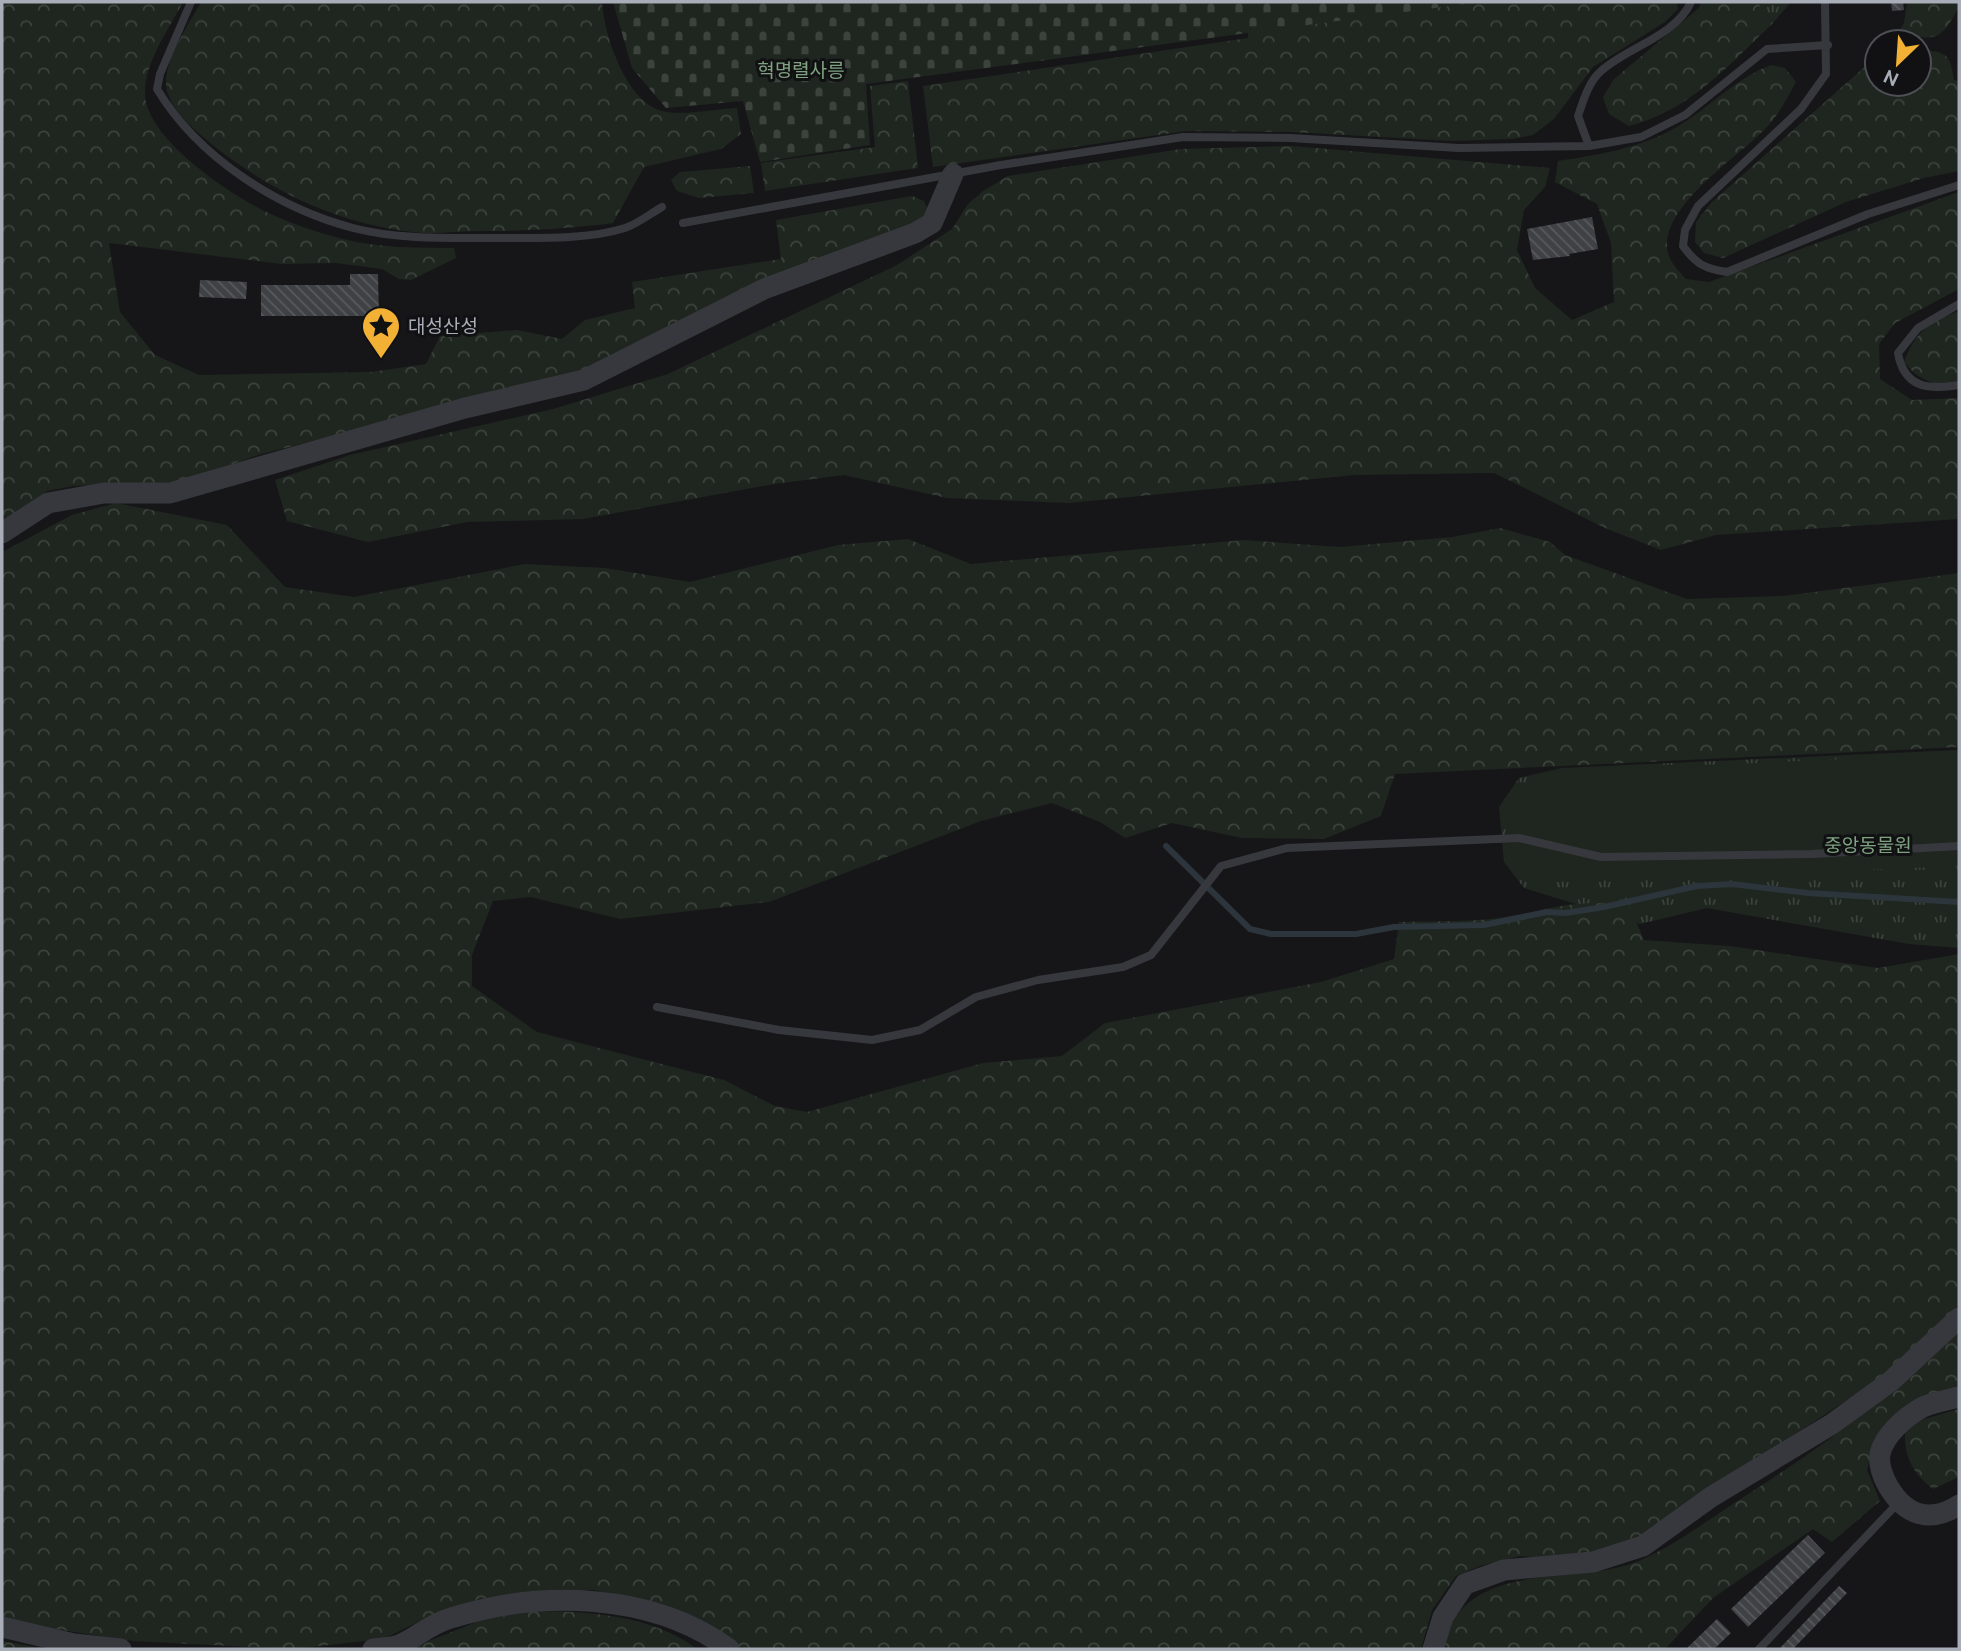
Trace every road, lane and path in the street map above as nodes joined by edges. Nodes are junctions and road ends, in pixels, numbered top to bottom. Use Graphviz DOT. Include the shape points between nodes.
graph roads {
  1 [pos="191,2"];
  2 [pos="1691,2"];
  3 [pos="1825,2"];
  4 [pos="1828,45"];
  5 [pos="1589,146"];
  6 [pos="953,174"];
  7 [pos="1959,185"];
  8 [pos="662,207"];
  9 [pos="683,223"];
  10 [pos="1959,304"];
  11 [pos="1959,384"];
  12 [pos="2,533"];
  13 [pos="1959,846"];
  14 [pos="657,1007"];
  15 [pos="1959,1318"];
  16 [pos="1959,1397"];
  17 [pos="1898,1503"];
  18 [pos="1959,1505"];
  19 [pos="2,1628"];
  20 [pos="121,1649"];
  21 [pos="373,1649"];
  22 [pos="729,1649"];
  23 [pos="1433,1649"];
  24 [pos="1759,1649"];
  1 -- 8 [label="lane" via="157,89 172,114 200,142 248,181 303,210 354,228 423,237 551,238 625,228"];
  2 -- 5 [label="lane" via="1673,24 1600,73 1578,116"];
  3 -- 4 [label="lane"];
  4 -- 5 [label="lane" via="1767,49 1685,115 1641,137"];
  4 -- 7 [label="lane" via="1826,74 1801,109 1698,206 1685,230 1683,246 1695,262 1708,270 1727,272 1867,214"];
  5 -- 6 [label="lane" via="1459,148 1183,137"];
  6 -- 9 [label="lane"];
  6 -- 12 [label="street" via="941,209 924,228 764,289 584,380 465,408 170,493 104,493 48,503"];
  10 -- 11 [label="lane" via="1918,328 1898,353 1901,371 1914,382 1941,388"];
  13 -- 14 [label="lane" via="1601,857 1520,838 1287,848 1220,866 1151,955 1123,967 1038,980 976,997 920,1030 872,1040 779,1030"];
  15 -- 23 [label="street" via="1891,1381 1643,1546 1593,1562 1504,1570 1465,1584 1443,1617"];
  16 -- 17 [label="street" via="1923,1407 1890,1432 1880,1456 1884,1479"];
  17 -- 18 [label="street" via="1921,1516 1943,1514"];
  17 -- 24 [label="lane"];
  19 -- 20 [label="street"];
  21 -- 22 [label="street" via="398,1646 430,1624 525,1602 606,1603 653,1612"];
}
